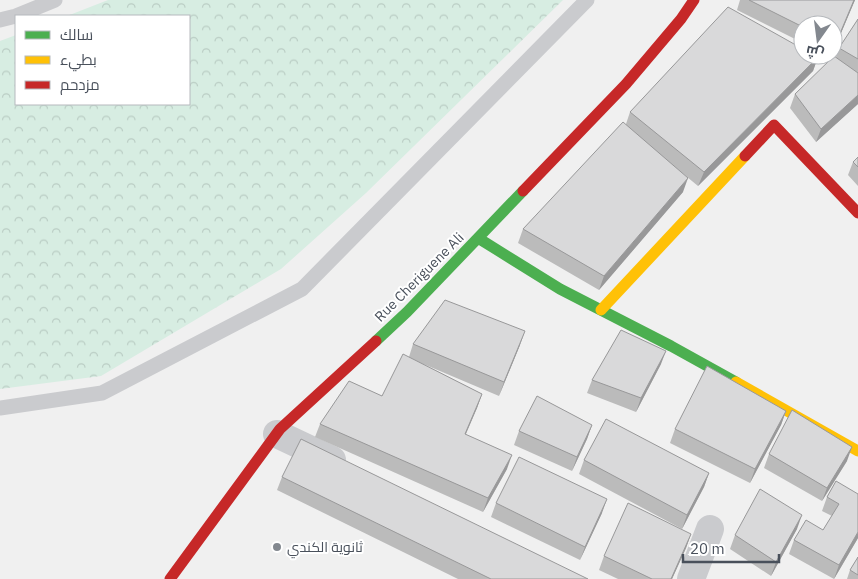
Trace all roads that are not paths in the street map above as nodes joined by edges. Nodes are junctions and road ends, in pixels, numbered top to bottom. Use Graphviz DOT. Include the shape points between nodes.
graph roads {
  1 [pos="55,0"];
  2 [pos="586,0"];
  3 [pos="694,0"];
  4 [pos="18,15"];
  5 [pos="15,16"];
  6 [pos="0,20"];
  7 [pos="858,213"];
  8 [pos="478,238"];
  9 [pos="602,310"];
  10 [pos="0,408"];
  11 [pos="277,434"];
  12 [pos="858,451"];
  13 [pos="357,472"];
  14 [pos="710,528"];
  15 [pos="170,579"];
  16 [pos="691,579"];
  1 -- 4 [label="lane"];
  2 -- 10 [label="lane" via="302,289 102,394"];
  3 -- 8 [label="street, Rue Cheriguene Ali" via="626,84"];
  5 -- 6 [label="lane"];
  7 -- 9 [label="street" via="774,125"];
  8 -- 9 [label="street" via="560,289"];
  8 -- 11 [label="street, Rue Cheriguene Ali" via="408,312"];
  9 -- 12 [label="street"];
  11 -- 13 [label="street"];
  11 -- 15 [label="street, Rue Cheriguene Ali"];
  14 -- 16 [label="street"];
}
